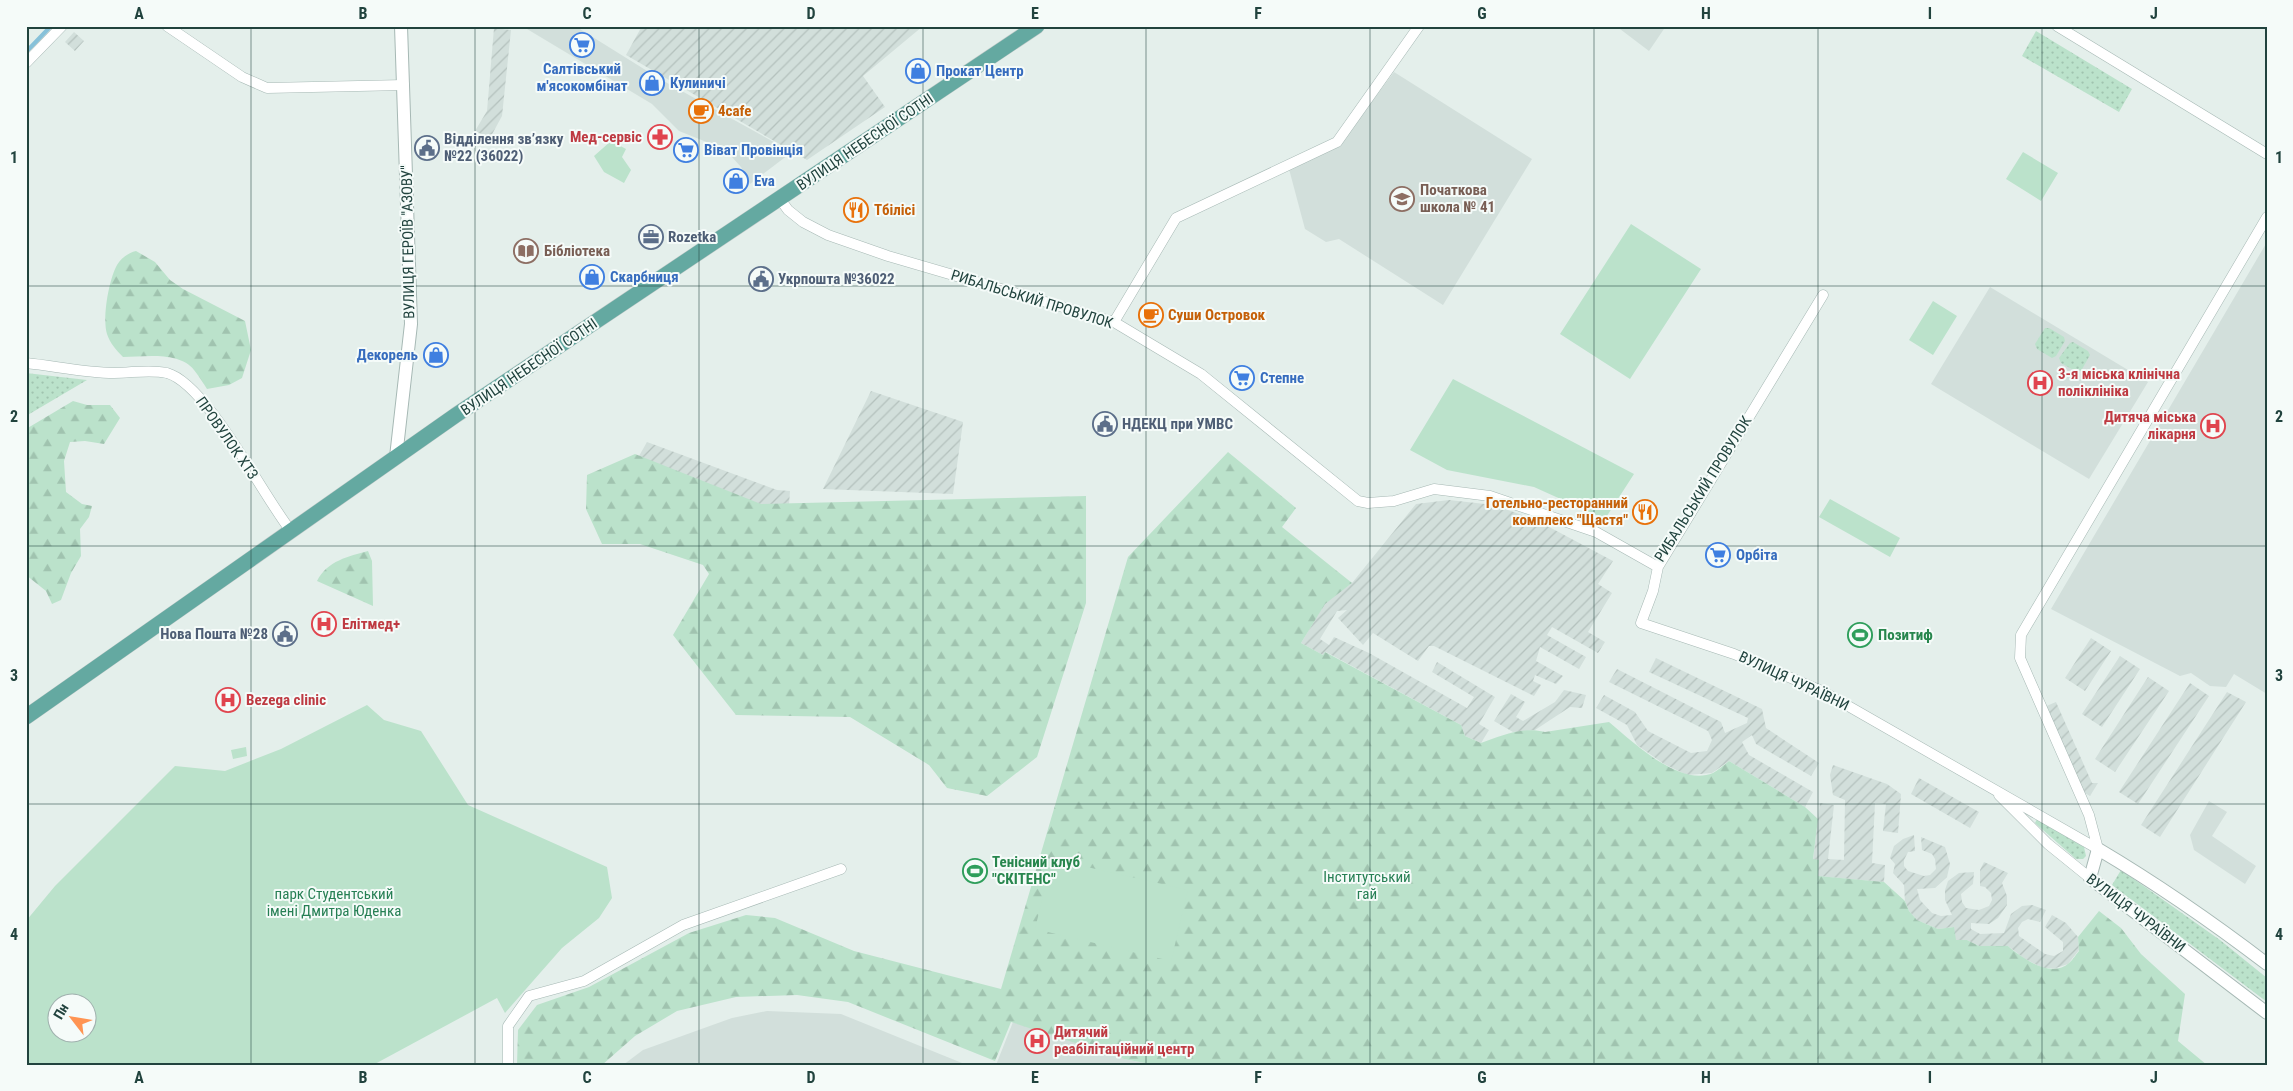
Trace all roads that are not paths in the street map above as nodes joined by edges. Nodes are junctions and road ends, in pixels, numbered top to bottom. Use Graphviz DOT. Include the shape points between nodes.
graph roads {
  1 [pos="62,26"];
  2 [pos="166,26"];
  3 [pos="402,26"];
  4 [pos="1037,26"];
  5 [pos="1418,26"];
  6 [pos="2057,26"];
  7 [pos="26,63"];
  8 [pos="404,85"];
  9 [pos="2267,154"];
  10 [pos="780,199"];
  11 [pos="2267,217"];
  12 [pos="1823,294"];
  13 [pos="1114,322"];
  14 [pos="26,363"];
  15 [pos="396,456"];
  16 [pos="291,531"];
  17 [pos="1658,567"];
  18 [pos="26,717"];
  19 [pos="1990,785"];
  20 [pos="2098,849"];
  21 [pos="841,869"];
  22 [pos="2090,878"];
  23 [pos="2267,964"];
  24 [pos="2267,1013"];
  25 [pos="508,1065"];
  1 -- 7 [label="street"];
  2 -- 8 [label="street" via="242,77 267,88"];
  3 -- 8 [label="street, ВУЛИЦЯ ГЕРОЇВ \"АЗОВУ\""];
  4 -- 10 [label="main road, ВУЛИЦЯ НЕБЕСНОЇ СОТНІ"];
  5 -- 13 [label="street" via="1337,142 1176,218"];
  6 -- 9 [label="street"];
  8 -- 15 [label="street, ВУЛИЦЯ ГЕРОЇВ \"АЗОВУ\"" via="411,324"];
  10 -- 13 [label="street, РИБАЛЬСЬКИЙ ПРОВУЛОК" via="804,222 828,235 888,256"];
  10 -- 15 [label="main road, ВУЛИЦЯ НЕБЕСНОЇ СОТНІ"];
  11 -- 20 [label="street" via="2021,635 2020,658 2089,815"];
  12 -- 17 [label="street, РИБАЛЬСЬКИЙ ПРОВУЛОК"];
  13 -- 17 [label="street, РИБАЛЬСЬКИЙ ПРОВУЛОК" via="1201,374 1358,500 1368,503 1394,501 1434,489 1490,496 1596,532"];
  14 -- 16 [label="street, ПРОВУЛОК ХТЗ" via="115,373 148,370 167,373 189,386 220,424"];
  15 -- 16 [label="main road, ВУЛИЦЯ НЕБЕСНОЇ СОТНІ"];
  16 -- 18 [label="main road, ВУЛИЦЯ НЕБЕСНОЇ СОТНІ"];
  17 -- 19 [label="street, ВУЛИЦЯ ЧУРАЇВНИ" via="1641,622 1734,654 1822,691"];
  19 -- 20 [label="street, ВУЛИЦЯ ЧУРАЇВНИ"];
  19 -- 22 [label="street, ВУЛИЦЯ ЧУРАЇВНИ" via="2048,844"];
  20 -- 22 [label="street"];
  20 -- 23 [label="street, ВУЛИЦЯ ЧУРАЇВНИ" via="2148,879"];
  21 -- 25 [label="street" via="683,925 584,981 529,996 508,1026"];
  22 -- 24 [label="street, ВУЛИЦЯ ЧУРАЇВНИ"];
}
